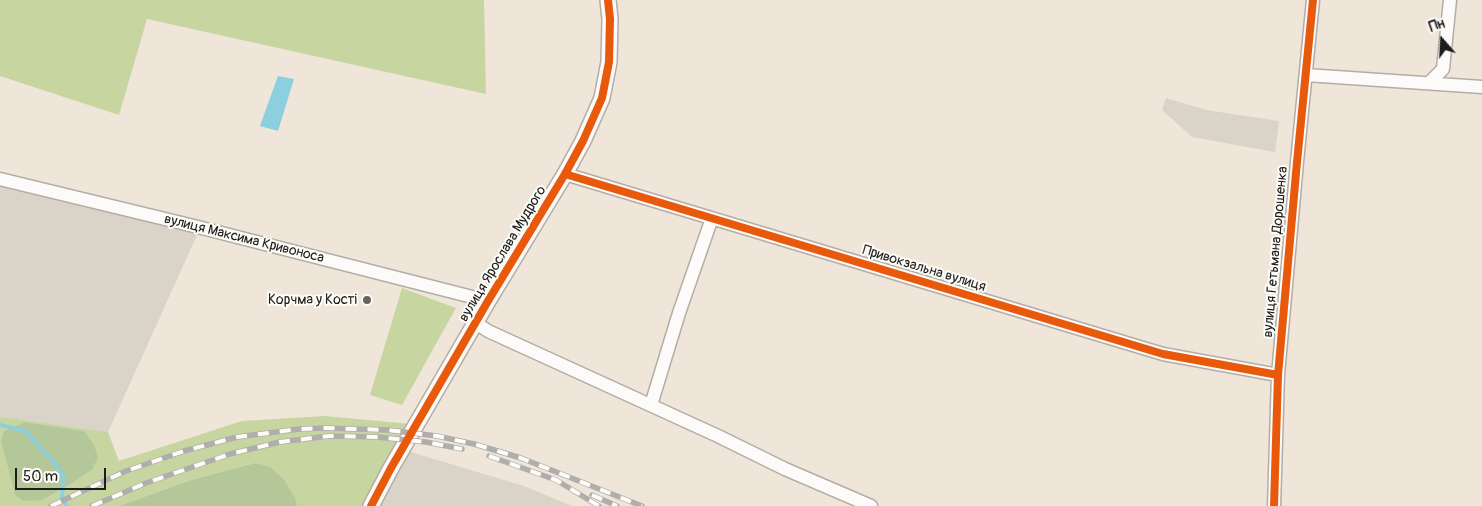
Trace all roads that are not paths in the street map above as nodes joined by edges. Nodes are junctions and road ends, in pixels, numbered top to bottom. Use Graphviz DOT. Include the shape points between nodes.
graph roads {
  1 [pos="608,0"];
  2 [pos="1313,0"];
  3 [pos="1450,0"];
  4 [pos="1306,75"];
  5 [pos="1430,82"];
  6 [pos="1482,87"];
  7 [pos="566,174"];
  8 [pos="0,179"];
  9 [pos="712,218"];
  10 [pos="488,301"];
  11 [pos="476,323"];
  12 [pos="1278,375"];
  13 [pos="651,405"];
  14 [pos="371,506"];
  15 [pos="871,506"];
  16 [pos="1274,506"];
  1 -- 7 [label="main road, вулиця Ярослава Мудрого" via="609,62 602,98"];
  2 -- 4 [label="street, вулиця Гетьмана Дорошенка"];
  3 -- 5 [label="street" via="1443,69"];
  4 -- 5 [label="street"];
  4 -- 12 [label="street, вулиця Гетьмана Дорошенка"];
  5 -- 6 [label="street"];
  7 -- 9 [label="street, Привокзальна вулиця"];
  7 -- 10 [label="main road, вулиця Ярослава Мудрого"];
  8 -- 10 [label="street, вулиця Максима Кривоноса"];
  9 -- 12 [label="street, Привокзальна вулиця" via="1163,354"];
  9 -- 13 [label="street"];
  10 -- 11 [label="main road, вулиця Ярослава Мудрого"];
  11 -- 13 [label="street"];
  11 -- 14 [label="main road, вулиця Ярослава Мудрого"];
  12 -- 16 [label="street, вулиця Гетьмана Дорошенка"];
  13 -- 15 [label="street"];
}
